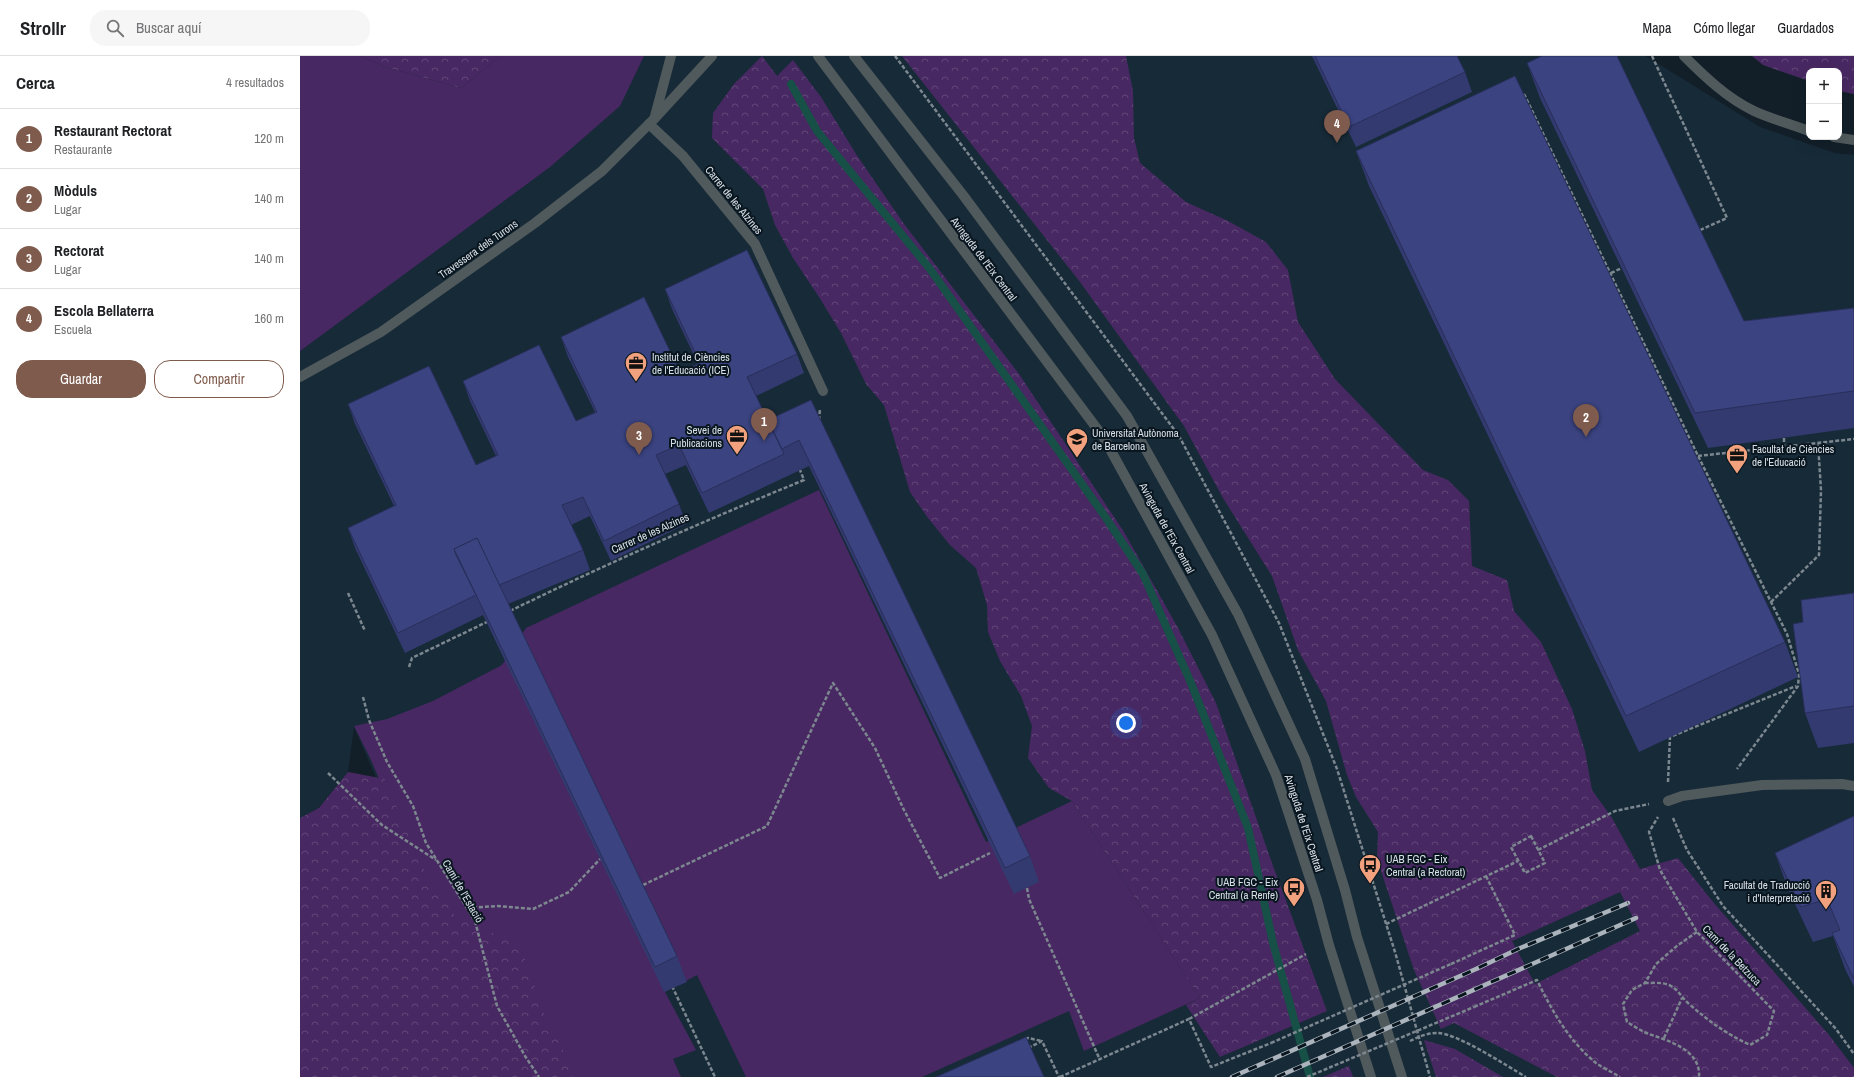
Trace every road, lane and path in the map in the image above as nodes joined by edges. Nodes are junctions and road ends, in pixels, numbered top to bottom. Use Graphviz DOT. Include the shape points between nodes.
graph roads {
  1 [pos="671,56"];
  2 [pos="712,56"];
  3 [pos="818,56"];
  4 [pos="854,56"];
  5 [pos="1652,56"];
  6 [pos="1684,56"];
  7 [pos="1524,94"];
  8 [pos="652,121"];
  9 [pos="1806,130"];
  10 [pos="1842,138"];
  11 [pos="1854,140"];
  12 [pos="1694,233"];
  13 [pos="1625,267"];
  14 [pos="1611,274"];
  15 [pos="300,377"];
  16 [pos="823,391"];
  17 [pos="1784,438"];
  18 [pos="1854,439"];
  19 [pos="1818,443"];
  20 [pos="1784,447"];
  21 [pos="1698,456"];
  22 [pos="800,470"];
  23 [pos="348,593"];
  24 [pos="1771,602"];
  25 [pos="504,614"];
  26 [pos="490,621"];
  27 [pos="365,631"];
  28 [pos="408,667"];
  29 [pos="1798,686"];
  30 [pos="363,697"];
  31 [pos="328,773"];
  32 [pos="1854,786"];
  33 [pos="1720,791"];
  34 [pos="1668,802"];
  35 [pos="1538,850"];
  36 [pos="990,853"];
  37 [pos="600,859"];
  38 [pos="437,861"];
  39 [pos="1518,861"];
  40 [pos="1486,876"];
  41 [pos="643,885"];
  42 [pos="1027,888"];
  43 [pos="467,908"];
  44 [pos="1698,932"];
  45 [pos="1306,954"];
  46 [pos="670,982"];
  47 [pos="1645,983"];
  48 [pos="1682,998"];
  49 [pos="1189,1019"];
  50 [pos="1418,1037"];
  51 [pos="1664,1038"];
  52 [pos="1021,1041"];
  53 [pos="1042,1041"];
  54 [pos="1393,1048"];
  55 [pos="1020,1051"];
  56 [pos="1854,1054"];
  57 [pos="1100,1060"];
  58 [pos="539,1077"];
  59 [pos="715,1077"];
  60 [pos="1060,1077"];
  61 [pos="1307,1077"];
  62 [pos="1371,1077"];
  63 [pos="1402,1077"];
  64 [pos="1430,1077"];
  65 [pos="1526,1077"];
  66 [pos="1620,1077"];
  67 [pos="1699,1077"];
  1 -- 8 [label="street, Travessera dels Turons"];
  2 -- 8 [label="street, Travessera dels Turons"];
  3 -- 62 [label="street, Avinguda de l'Eix Central" via="1104,438 1212,635 1276,775"];
  4 -- 54 [label="street, Avinguda de l'Eix Central" via="963,195 1127,416 1238,614 1305,760"];
  5 -- 12 [label="path" via="1727,218"];
  6 -- 9 [label="street" via="1724,92 1754,110"];
  7 -- 14 [label="path"];
  8 -- 15 [label="street, Travessera dels Turons" via="602,171 535,224 381,332"];
  8 -- 16 [label="street, Carrer de les Alzines" via="755,244"];
  10 -- 11 [label="street"];
  13 -- 14 [label="path"];
  14 -- 21 [label="path"];
  17 -- 20 [label="path"];
  18 -- 19 [label="path"];
  19 -- 20 [label="path"];
  19 -- 24 [label="path" via="1821,490 1819,556"];
  20 -- 21 [label="path"];
  21 -- 24 [label="path"];
  22 -- 25 [label="path, Carrer de les Alzines" via="804,480 606,565"];
  23 -- 27 [label="path"];
  24 -- 29 [label="path" via="1787,634 1799,674"];
  26 -- 28 [label="path" via="412,658"];
  29 -- 33 [label="path"];
  29 -- 34 [label="path" via="1670,737"];
  30 -- 38 [label="path, Camí de l'Estació" via="387,762 414,806 426,843"];
  31 -- 38 [label="path" via="382,826"];
  32 -- 33 [label="street" via="1762,785"];
  33 -- 34 [label="street" via="1682,796"];
  34 -- 35 [label="path" via="1615,811"];
  34 -- 44 [label="path, Camí de la Betzuca" via="1649,832 1660,870"];
  34 -- 56 [label="path" via="1687,850 1723,906 1836,1029"];
  35 -- 39 [label="path" via="1545,864 1525,873"];
  35 -- 39 [label="path" via="1531,836 1511,847"];
  36 -- 41 [label="path" via="940,878 875,748 833,683 767,826"];
  37 -- 43 [label="path" via="569,892 533,909 497,906"];
  38 -- 43 [label="path, Camí de l'Estació"];
  39 -- 40 [label="path"];
  40 -- 49 [label="path, bridge" via="1515,935 1211,1067"];
  40 -- 50 [label="path" via="1386,924"];
  42 -- 57 [label="path"];
  43 -- 58 [label="path, Camí de l'Estació" via="475,922 497,1006"];
  44 -- 47 [label="path" via="1656,964"];
  44 -- 48 [label="path, Camí de la Betzuca" via="1774,1011 1767,1035 1750,1045 1728,1034"];
  45 -- 49 [label="path"];
  46 -- 59 [label="path"];
  47 -- 48 [label="path, Camí de la Betzuca" via="1669,985 1678,991"];
  47 -- 51 [label="path" via="1632,990 1624,1004 1627,1022 1648,1034"];
  48 -- 51 [label="path"];
  49 -- 57 [label="path"];
  50 -- 54 [label="path"];
  50 -- 64 [label="path"];
  50 -- 65 [label="path" via="1437,1033 1455,1038"];
  51 -- 67 [label="path" via="1687,1050 1699,1069"];
  52 -- 53 [label="path" via="1028,1038"];
  53 -- 55 [label="path"];
  53 -- 60 [label="path"];
  54 -- 63 [label="street, Avinguda de l'Eix Central"];
  57 -- 60 [label="path"];
  61 -- 66 [label="path, bridge" via="1536,980 1574,1043 1597,1064"];
}
